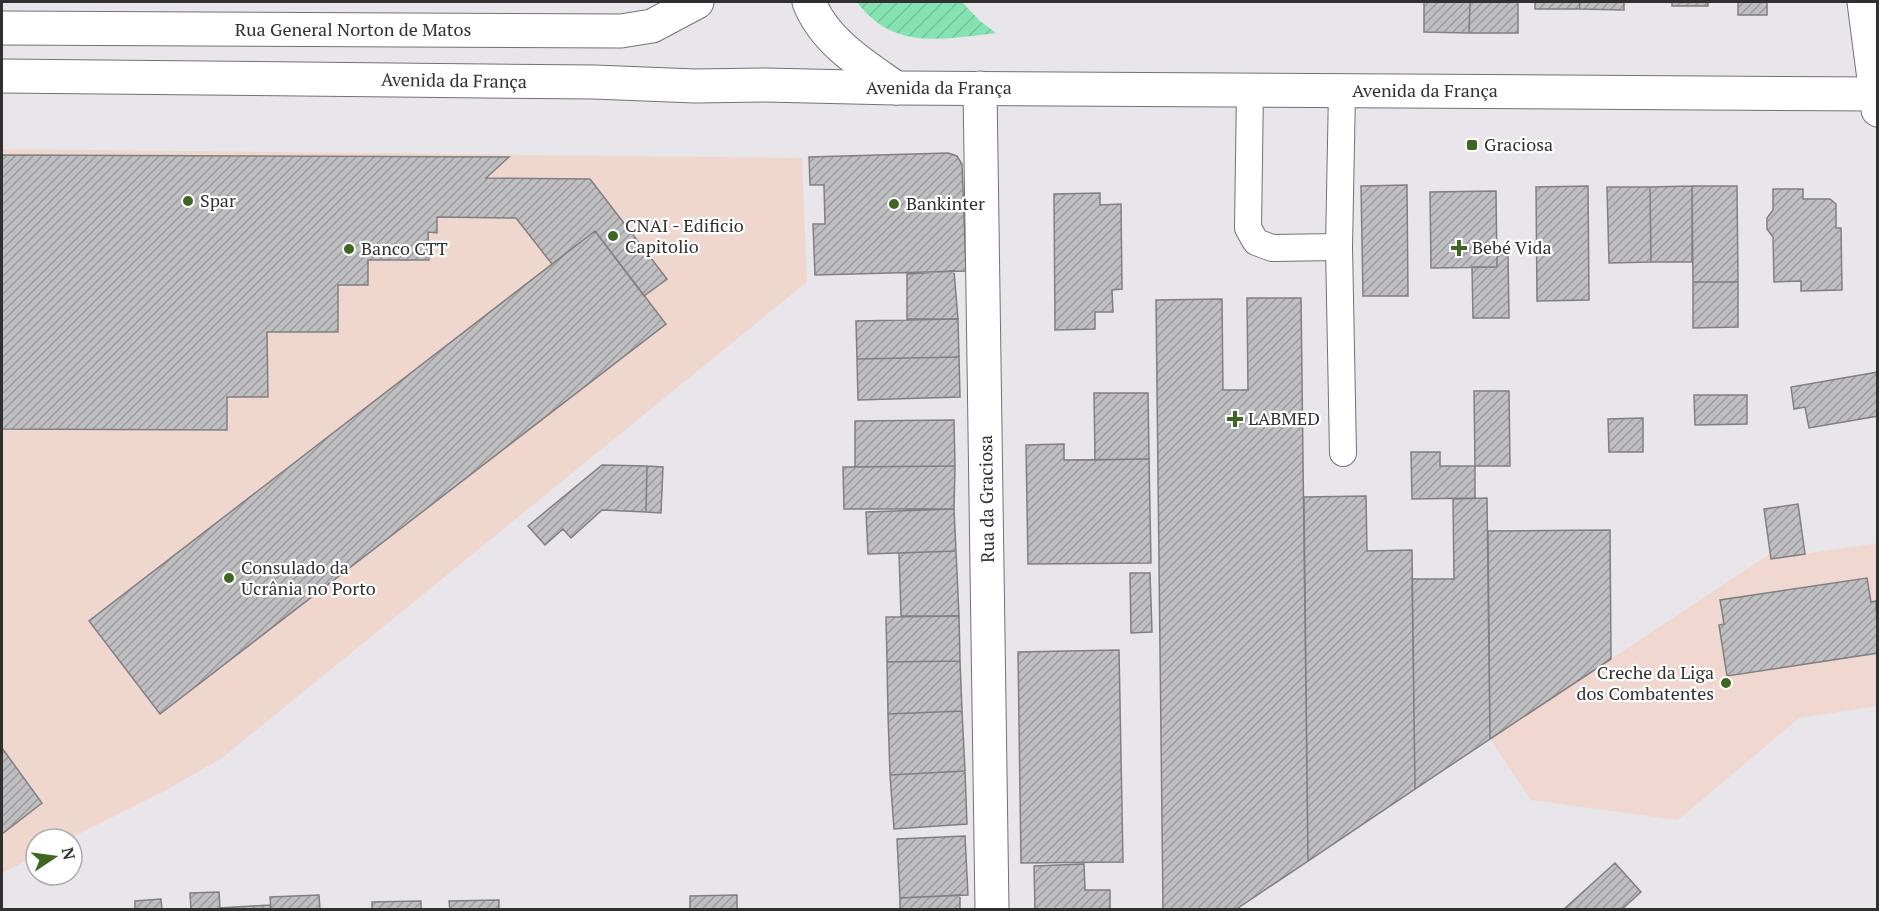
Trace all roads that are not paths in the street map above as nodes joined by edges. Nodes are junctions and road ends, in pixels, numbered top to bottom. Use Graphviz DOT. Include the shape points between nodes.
graph roads {
  1 [pos="697,2"];
  2 [pos="809,2"];
  3 [pos="1864,2"];
  4 [pos="2,28"];
  5 [pos="2,76"];
  6 [pos="896,88"];
  7 [pos="980,88"];
  8 [pos="1250,90"];
  9 [pos="1342,91"];
  10 [pos="1876,100"];
  11 [pos="1339,247"];
  12 [pos="1343,453"];
  13 [pos="992,909"];
  1 -- 4 [label="main road, Rua General Norton de Matos" via="652,26 621,31"];
  2 -- 6 [label="main road" via="814,15 851,57"];
  3 -- 10 [label="main road"];
  5 -- 6 [label="main road, Avenida da França"];
  6 -- 7 [label="main road, Avenida da França"];
  7 -- 8 [label="main road, Avenida da França"];
  7 -- 13 [label="main road, Rua da Graciosa"];
  8 -- 9 [label="main road, Avenida da França"];
  8 -- 11 [label="lane" via="1248,228 1256,242 1272,248"];
  9 -- 10 [label="main road, Avenida da França"];
  9 -- 11 [label="lane"];
  11 -- 12 [label="lane"];
}
